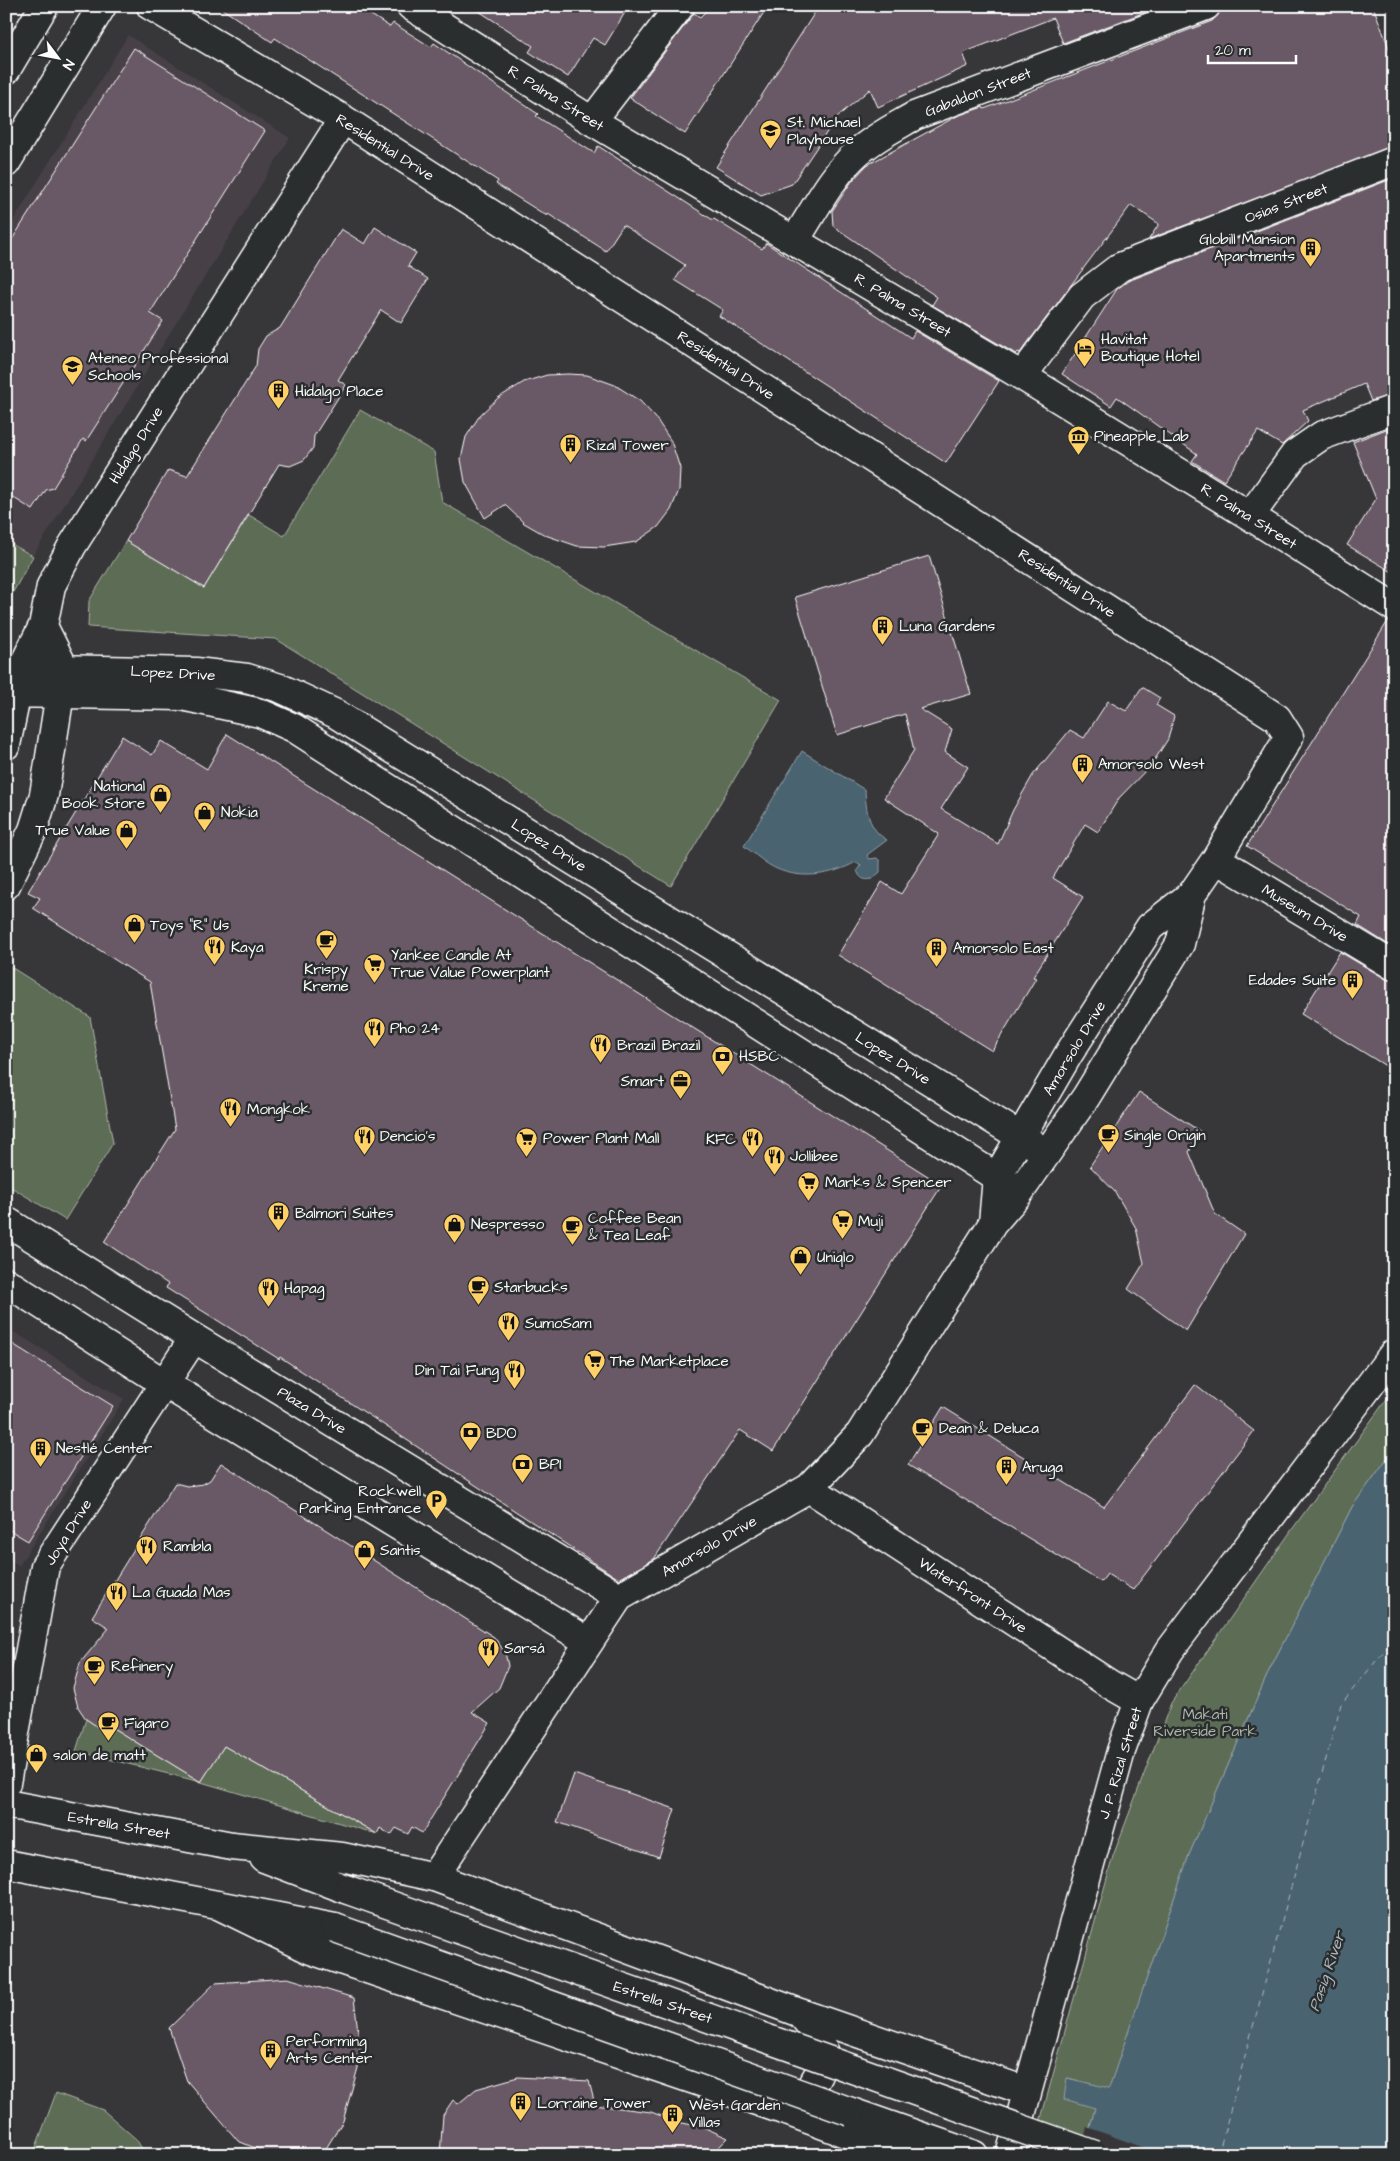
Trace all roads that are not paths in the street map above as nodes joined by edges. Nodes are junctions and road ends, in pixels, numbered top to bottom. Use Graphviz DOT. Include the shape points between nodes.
graph roads {
  1 [pos="44,6"];
  2 [pos="102,6"];
  3 [pos="152,6"];
  4 [pos="411,6"];
  5 [pos="680,6"];
  6 [pos="1206,6"];
  7 [pos="6,70"];
  8 [pos="343,119"];
  9 [pos="592,121"];
  10 [pos="1394,161"];
  11 [pos="6,163"];
  12 [pos="795,240"];
  13 [pos="1022,376"];
  14 [pos="1394,409"];
  15 [pos="1250,516"];
  16 [pos="1394,607"];
  17 [pos="43,626"];
  18 [pos="13,680"];
  19 [pos="62,681"];
  20 [pos="1289,738"];
  21 [pos="6,745"];
  22 [pos="1216,859"];
  23 [pos="6,885"];
  24 [pos="1192,894"];
  25 [pos="1394,966"];
  26 [pos="1019,1136"];
  27 [pos="1048,1154"];
  28 [pos="997,1177"];
  29 [pos="1019,1193"];
  30 [pos="6,1221"];
  31 [pos="993,1223"];
  32 [pos="6,1282"];
  33 [pos="194,1338"];
  34 [pos="1394,1353"];
  35 [pos="164,1384"];
  36 [pos="809,1488"];
  37 [pos="619,1597"];
  38 [pos="589,1642"];
  39 [pos="1139,1701"];
  40 [pos="6,1783"];
  41 [pos="6,1804"];
  42 [pos="232,1846"];
  43 [pos="342,1857"];
  44 [pos="6,1864"];
  45 [pos="434,1877"];
  46 [pos="340,1887"];
  47 [pos="218,1905"];
  48 [pos="326,1926"];
  49 [pos="308,1950"];
  50 [pos="800,2013"];
  51 [pos="1026,2091"];
  52 [pos="789,2112"];
  53 [pos="904,2155"];
  54 [pos="974,2155"];
  55 [pos="1010,2155"];
  56 [pos="1095,2155"];
  1 -- 7 [label="street"];
  2 -- 11 [label="street"];
  3 -- 8 [label="street, Residential Drive"];
  4 -- 9 [label="street, R. Palma Street"];
  5 -- 9 [label="street"];
  6 -- 12 [label="street, Gabaldon Street" via="914,116 858,152"];
  8 -- 17 [label="street, Hidalgo Drive" via="72,546 51,586"];
  8 -- 20 [label="street, Residential Drive" via="1277,718"];
  9 -- 12 [label="street, R. Palma Street"];
  10 -- 13 [label="street, Osias Street" via="1120,267 1082,296"];
  12 -- 13 [label="street, R. Palma Street"];
  13 -- 15 [label="street, R. Palma Street"];
  14 -- 15 [label="street" via="1321,436 1295,454"];
  15 -- 16 [label="street, R. Palma Street"];
  17 -- 18 [label="street, Hidalgo Drive"];
  17 -- 19 [label="street"];
  18 -- 19 [label="street, Lopez Drive"];
  18 -- 21 [label="street, Hidalgo Drive"];
  19 -- 23 [label="street" via="44,795 33,830"];
  19 -- 26 [label="street, Lopez Drive" via="196,672 247,678 280,688 336,714"];
  19 -- 28 [label="street, Lopez Drive" via="182,696 260,713 294,728"];
  20 -- 22 [label="street, Amorsolo Drive"];
  22 -- 24 [label="street, Amorsolo Drive"];
  22 -- 25 [label="street, Museum Drive"];
  24 -- 26 [label="street, Amorsolo Drive" via="1150,927"];
  24 -- 27 [label="street, Amorsolo Drive" via="1180,944"];
  26 -- 27 [label="street, Lopez Drive"];
  26 -- 28 [label="street, Amorsolo Drive"];
  27 -- 29 [label="street, Amorsolo Drive"];
  28 -- 29 [label="street, Lopez Drive"];
  28 -- 31 [label="street, Amorsolo Drive"];
  29 -- 31 [label="street, Amorsolo Drive"];
  30 -- 33 [label="street, Plaza Drive"];
  31 -- 36 [label="street, Amorsolo Drive" via="860,1434"];
  32 -- 35 [label="street"];
  33 -- 35 [label="street, Joya Drive"];
  33 -- 37 [label="street, Plaza Drive"];
  34 -- 39 [label="street, J. P. Rizal Street" via="1170,1650"];
  35 -- 38 [label="street"];
  35 -- 40 [label="street, Joya Drive" via="45,1566"];
  36 -- 37 [label="street, Amorsolo Drive"];
  36 -- 39 [label="street, Waterfront Drive"];
  37 -- 38 [label="street, Amorsolo Drive"];
  38 -- 45 [label="street, Amorsolo Drive"];
  39 -- 51 [label="street, J. P. Rizal Street" via="1120,1750"];
  41 -- 42 [label="street, Estrella Street"];
  42 -- 43 [label="street, Estrella Street"];
  42 -- 46 [label="street, Estrella Street"];
  43 -- 45 [label="street, Estrella Street"];
  43 -- 46 [label="street"];
  44 -- 47 [label="street"];
  45 -- 50 [label="street, Estrella Street"];
  46 -- 48 [label="street"];
  46 -- 56 [label="street, Estrella Street, bridge"];
  47 -- 48 [label="street"];
  47 -- 49 [label="street"];
  48 -- 49 [label="street"];
  48 -- 54 [label="street, bridge"];
  49 -- 52 [label="street"];
  50 -- 51 [label="street, Estrella Street"];
  50 -- 52 [label="street" via="819,2038 823,2051 821,2069 814,2084"];
  51 -- 55 [label="street, J. P. Rizal Street"];
  52 -- 53 [label="street"];
}
